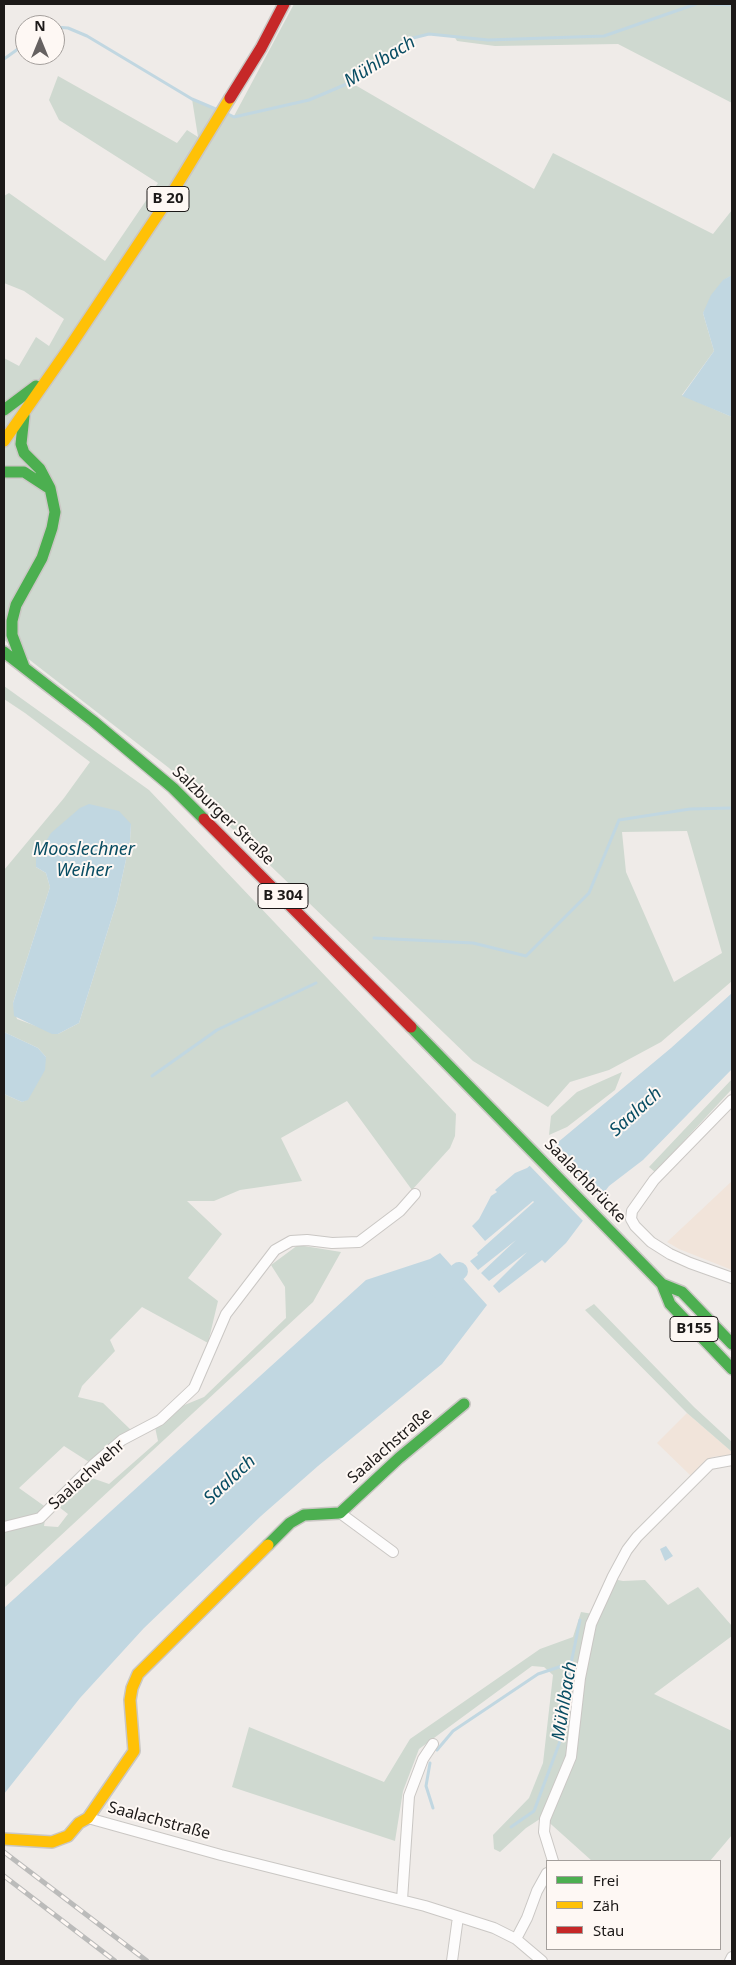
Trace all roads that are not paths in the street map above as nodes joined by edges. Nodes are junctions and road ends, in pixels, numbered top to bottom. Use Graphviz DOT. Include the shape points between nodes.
graph roads {
  1 [pos="284,4"];
  2 [pos="52,374"];
  3 [pos="4,410"];
  4 [pos="25,411"];
  5 [pos="4,441"];
  6 [pos="4,472"];
  7 [pos="50,488"];
  8 [pos="16,605"];
  9 [pos="4,614"];
  10 [pos="4,652"];
  11 [pos="4,667"];
  12 [pos="24,668"];
  13 [pos="732,1100"];
  14 [pos="514,1130"];
  15 [pos="564,1182"];
  16 [pos="415,1194"];
  17 [pos="732,1278"];
  18 [pos="662,1284"];
  19 [pos="732,1344"];
  20 [pos="732,1368"];
  21 [pos="464,1404"];
  22 [pos="732,1460"];
  23 [pos="340,1514"];
  24 [pos="4,1528"];
  25 [pos="393,1552"];
  26 [pos="433,1744"];
  27 [pos="88,1818"];
  28 [pos="4,1839"];
  29 [pos="553,1860"];
  30 [pos="546,1876"];
  31 [pos="404,1901"];
  32 [pos="458,1917"];
  33 [pos="516,1939"];
  34 [pos="732,1957"];
  35 [pos="452,1961"];
  36 [pos="542,1961"];
  37 [pos="730,1961"];
  1 -- 2 [label="main road, B 20" via="261,48 169,198"];
  2 -- 3 [label="main road"];
  2 -- 4 [label="main road, B 20"];
  4 -- 5 [label="main road, B 20"];
  4 -- 7 [label="main road" via="21,444"];
  6 -- 7 [label="main road" via="24,472"];
  7 -- 8 [label="main road" via="55,512 52,528 42,558"];
  8 -- 9 [label="main road"];
  8 -- 12 [label="main road" via="12,635"];
  10 -- 12 [label="main road, B 304"];
  11 -- 12 [label="main road"];
  12 -- 14 [label="main road, Salzburger Straße / B 304" via="173,788"];
  13 -- 17 [label="street" via="654,1180 632,1211 631,1219 651,1242 670,1254"];
  14 -- 15 [label="main road, Saalachbrücke / B 304"];
  15 -- 18 [label="main road, Saalachbrücke / B155"];
  16 -- 24 [label="street, Saalachwehr" via="359,1242 291,1241 275,1250 226,1314 194,1388 160,1420 122,1440 40,1518"];
  18 -- 19 [label="main road, B155" via="682,1292"];
  18 -- 20 [label="main road, B155" via="670,1304"];
  21 -- 23 [label="main road, Saalachstraße" via="384,1471"];
  22 -- 29 [label="street" via="710,1464 637,1537 613,1576 591,1624 580,1678 571,1757 545,1819 544,1832"];
  23 -- 25 [label="street"];
  23 -- 27 [label="main road, Saalachstraße" via="304,1515 290,1523 138,1674 130,1700 134,1751"];
  26 -- 31 [label="street" via="423,1758 409,1796"];
  27 -- 28 [label="main road" via="68,1836 52,1842"];
  27 -- 31 [label="street, Saalachstraße"];
  30 -- 33 [label="street"];
  31 -- 32 [label="street, Saalachstraße"];
  32 -- 33 [label="street, Saalachstraße"];
  32 -- 35 [label="street"];
  33 -- 36 [label="street, Saalachstraße"];
  34 -- 37 [label="street"];
}
